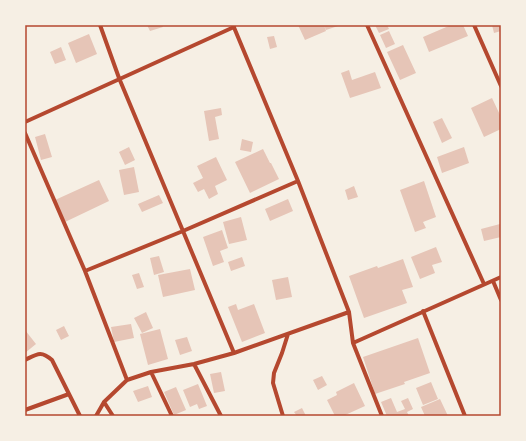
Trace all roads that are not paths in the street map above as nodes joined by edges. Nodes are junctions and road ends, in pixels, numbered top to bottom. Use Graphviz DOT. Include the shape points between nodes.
graph roads {
  1 [pos="100,25"];
  2 [pos="367,25"];
  3 [pos="474,25"];
  4 [pos="233,26"];
  5 [pos="119,78"];
  6 [pos="501,86"];
  7 [pos="25,122"];
  8 [pos="25,133"];
  9 [pos="298,181"];
  10 [pos="183,231"];
  11 [pos="85,271"];
  12 [pos="501,277"];
  13 [pos="493,281"];
  14 [pos="484,284"];
  15 [pos="501,300"];
  16 [pos="423,311"];
  17 [pos="349,312"];
  18 [pos="288,334"];
  19 [pos="353,343"];
  20 [pos="234,353"];
  21 [pos="25,360"];
  22 [pos="194,364"];
  23 [pos="151,372"];
  24 [pos="127,380"];
  25 [pos="69,394"];
  26 [pos="104,402"];
  27 [pos="25,410"];
  28 [pos="80,416"];
  29 [pos="96,416"];
  30 [pos="113,416"];
  31 [pos="172,416"];
  32 [pos="221,416"];
  33 [pos="283,416"];
  34 [pos="382,416"];
  35 [pos="465,416"];
  1 -- 5 [label="street"];
  2 -- 14 [label="street"];
  3 -- 6 [label="street"];
  4 -- 5 [label="street"];
  4 -- 9 [label="street"];
  5 -- 7 [label="street"];
  5 -- 10 [label="street"];
  8 -- 11 [label="street"];
  9 -- 10 [label="street"];
  9 -- 17 [label="street"];
  10 -- 11 [label="street"];
  10 -- 20 [label="street"];
  11 -- 24 [label="street"];
  12 -- 13 [label="street"];
  13 -- 14 [label="street"];
  13 -- 15 [label="street"];
  14 -- 16 [label="street"];
  16 -- 19 [label="street"];
  16 -- 35 [label="street"];
  17 -- 18 [label="street"];
  17 -- 19 [label="street"];
  18 -- 20 [label="street"];
  18 -- 33 [label="street" via="274,372 273,383"];
  19 -- 34 [label="street"];
  20 -- 22 [label="street"];
  21 -- 25 [label="street" via="37,354 46,354 52,360"];
  22 -- 23 [label="street"];
  22 -- 32 [label="street"];
  23 -- 24 [label="street"];
  23 -- 31 [label="street"];
  24 -- 26 [label="street"];
  25 -- 27 [label="street"];
  25 -- 28 [label="street"];
  26 -- 29 [label="street"];
  26 -- 30 [label="street"];
}
